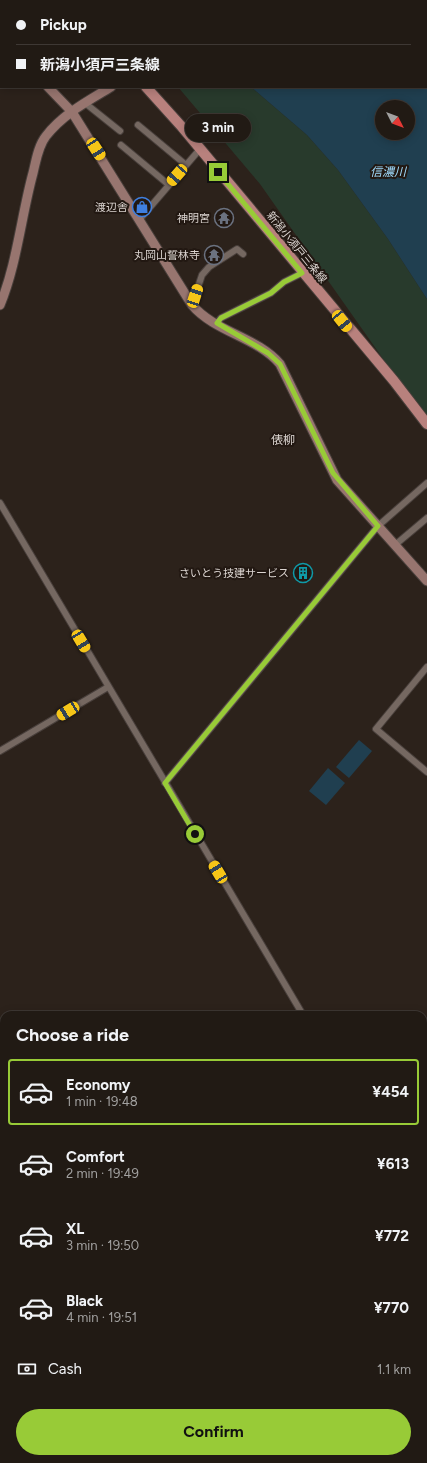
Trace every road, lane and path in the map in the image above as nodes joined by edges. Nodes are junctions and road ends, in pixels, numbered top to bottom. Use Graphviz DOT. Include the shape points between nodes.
graph roads {
  1 [pos="49,88"];
  2 [pos="109,88"];
  3 [pos="147,88"];
  4 [pos="85,103"];
  5 [pos="72,112"];
  6 [pos="138,125"];
  7 [pos="120,131"];
  8 [pos="121,145"];
  9 [pos="200,149"];
  10 [pos="186,165"];
  11 [pos="169,185"];
  12 [pos="139,220"];
  13 [pos="243,254"];
  14 [pos="302,273"];
  15 [pos="0,305"];
  16 [pos="192,305"];
  17 [pos="217,323"];
  18 [pos="427,424"];
  19 [pos="427,483"];
  20 [pos="0,503"];
  21 [pos="427,518"];
  22 [pos="378,526"];
  23 [pos="395,544"];
  24 [pos="427,581"];
  25 [pos="427,667"];
  26 [pos="108,687"];
  27 [pos="0,751"];
  28 [pos="427,772"];
  29 [pos="165,783"];
  30 [pos="301,1011"];
  1 -- 5 [label="street"];
  2 -- 4 [label="street"];
  3 -- 9 [label="main road, 新潟小須戸三条線"];
  4 -- 5 [label="street"];
  4 -- 7 [label="street"];
  5 -- 12 [label="street"];
  5 -- 15 [label="street" via="45,137 40,149 12,270"];
  6 -- 10 [label="street"];
  8 -- 11 [label="street"];
  9 -- 10 [label="street"];
  9 -- 14 [label="main road, 新潟小須戸三条線"];
  10 -- 11 [label="street"];
  11 -- 12 [label="street"];
  12 -- 16 [label="street"];
  13 -- 16 [label="street" via="237,249 209,268 202,275"];
  14 -- 17 [label="street" via="284,282 271,293 221,318"];
  14 -- 18 [label="main road, 新潟小須戸三条線"];
  16 -- 17 [label="street"];
  17 -- 22 [label="street" via="268,353 280,364 333,473"];
  19 -- 22 [label="street"];
  20 -- 26 [label="street"];
  21 -- 23 [label="street"];
  22 -- 23 [label="street"];
  22 -- 29 [label="street"];
  23 -- 24 [label="street"];
  25 -- 28 [label="street" via="376,729"];
  26 -- 27 [label="street"];
  26 -- 29 [label="street"];
  29 -- 30 [label="street"];
}
